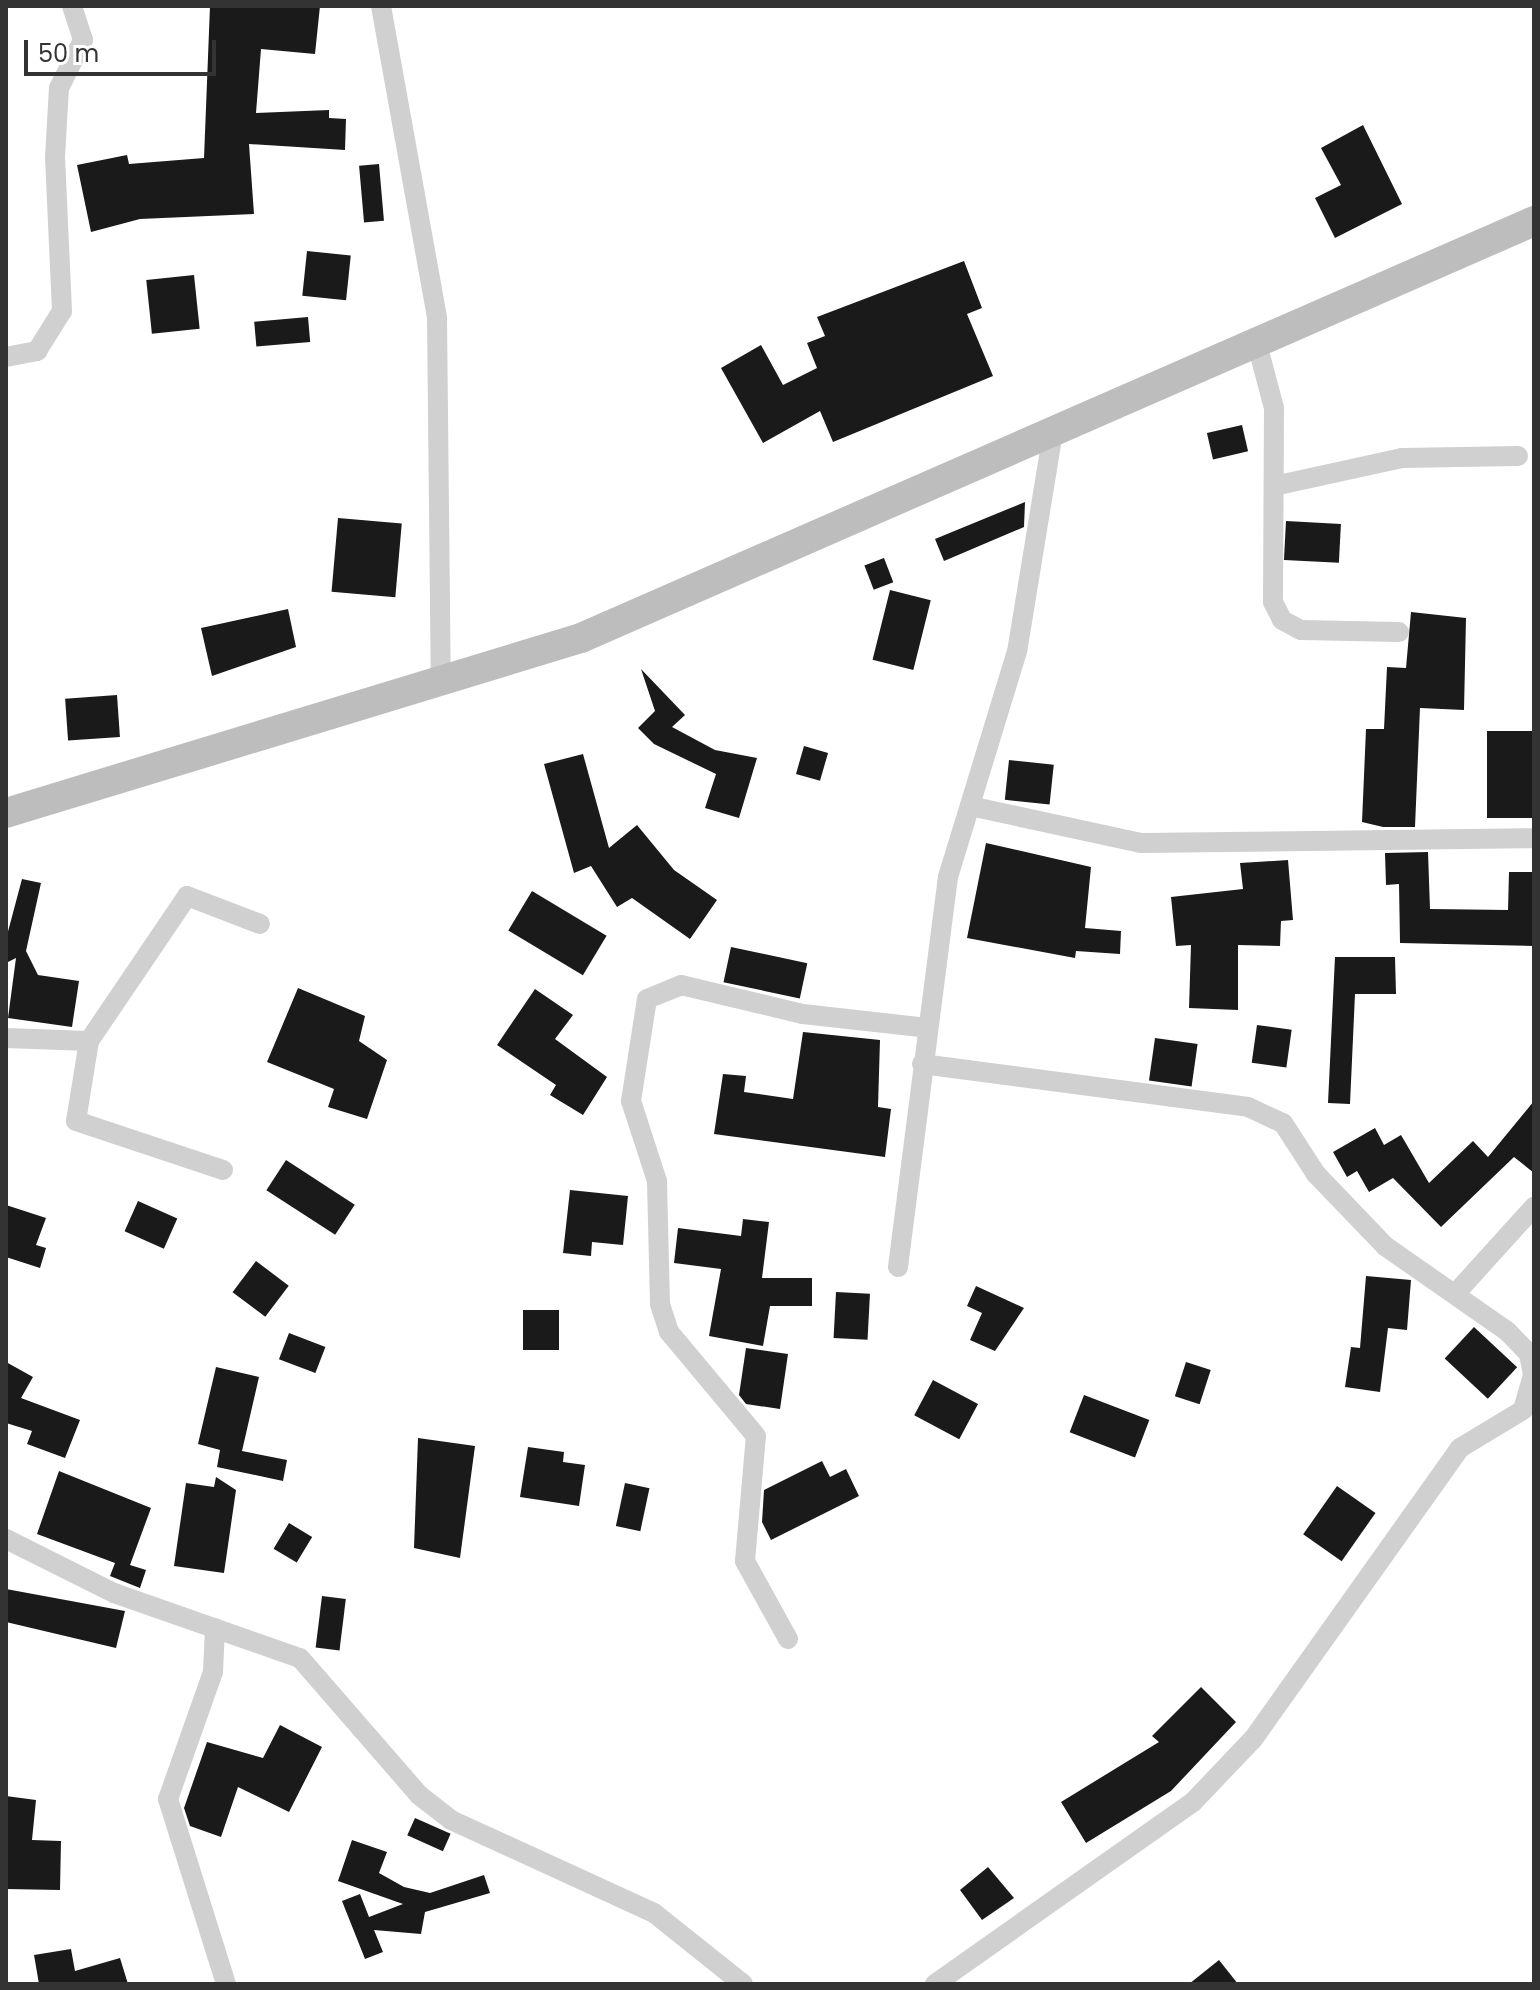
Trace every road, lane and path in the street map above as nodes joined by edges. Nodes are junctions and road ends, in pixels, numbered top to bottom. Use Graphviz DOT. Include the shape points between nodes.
graph roads {
  1 [pos="72,6"];
  2 [pos="381,6"];
  3 [pos="1534,221"];
  4 [pos="1256,340"];
  5 [pos="6,357"];
  6 [pos="1054,427"];
  7 [pos="1518,456"];
  8 [pos="1274,486"];
  9 [pos="1399,632"];
  10 [pos="441,678"];
  11 [pos="970,806"];
  12 [pos="6,813"];
  13 [pos="1534,838"];
  14 [pos="260,924"];
  15 [pos="927,1028"];
  16 [pos="6,1038"];
  17 [pos="89,1041"];
  18 [pos="922,1064"];
  19 [pos="223,1170"];
  20 [pos="1534,1207"];
  21 [pos="898,1267"];
  22 [pos="1455,1294"];
  23 [pos="6,1539"];
  24 [pos="215,1628"];
  25 [pos="788,1639"];
  26 [pos="226,1984"];
  27 [pos="743,1984"];
  28 [pos="935,1984"];
  1 -- 5 [label="street" via="83,40 59,88 55,157 62,311 37,351"];
  2 -- 10 [label="street" via="437,318"];
  3 -- 4 [label="main road"];
  4 -- 6 [label="main road"];
  4 -- 8 [label="street" via="1274,408"];
  6 -- 10 [label="main road" via="581,638"];
  6 -- 11 [label="street" via="1017,652"];
  7 -- 8 [label="street" via="1402,458"];
  8 -- 9 [label="street" via="1273,602 1282,620 1301,630"];
  10 -- 12 [label="main road"];
  11 -- 13 [label="street" via="1141,843"];
  11 -- 15 [label="street" via="948,877"];
  14 -- 17 [label="street" via="187,896"];
  15 -- 18 [label="street"];
  15 -- 25 [label="street" via="803,1014 681,985 647,999 631,1101 657,1181 660,1304 669,1332 756,1436 745,1561"];
  16 -- 17 [label="street"];
  17 -- 19 [label="street" via="76,1121"];
  18 -- 21 [label="street"];
  18 -- 22 [label="street" via="1248,1107 1283,1123 1316,1174 1385,1246"];
  20 -- 22 [label="street"];
  22 -- 28 [label="street" via="1529,1354 1533,1375 1523,1410 1460,1448 1253,1739 1193,1802"];
  23 -- 24 [label="street" via="114,1593"];
  24 -- 26 [label="street" via="213,1672 168,1799"];
  24 -- 27 [label="street" via="300,1658 419,1795 451,1820 654,1913"];
}
